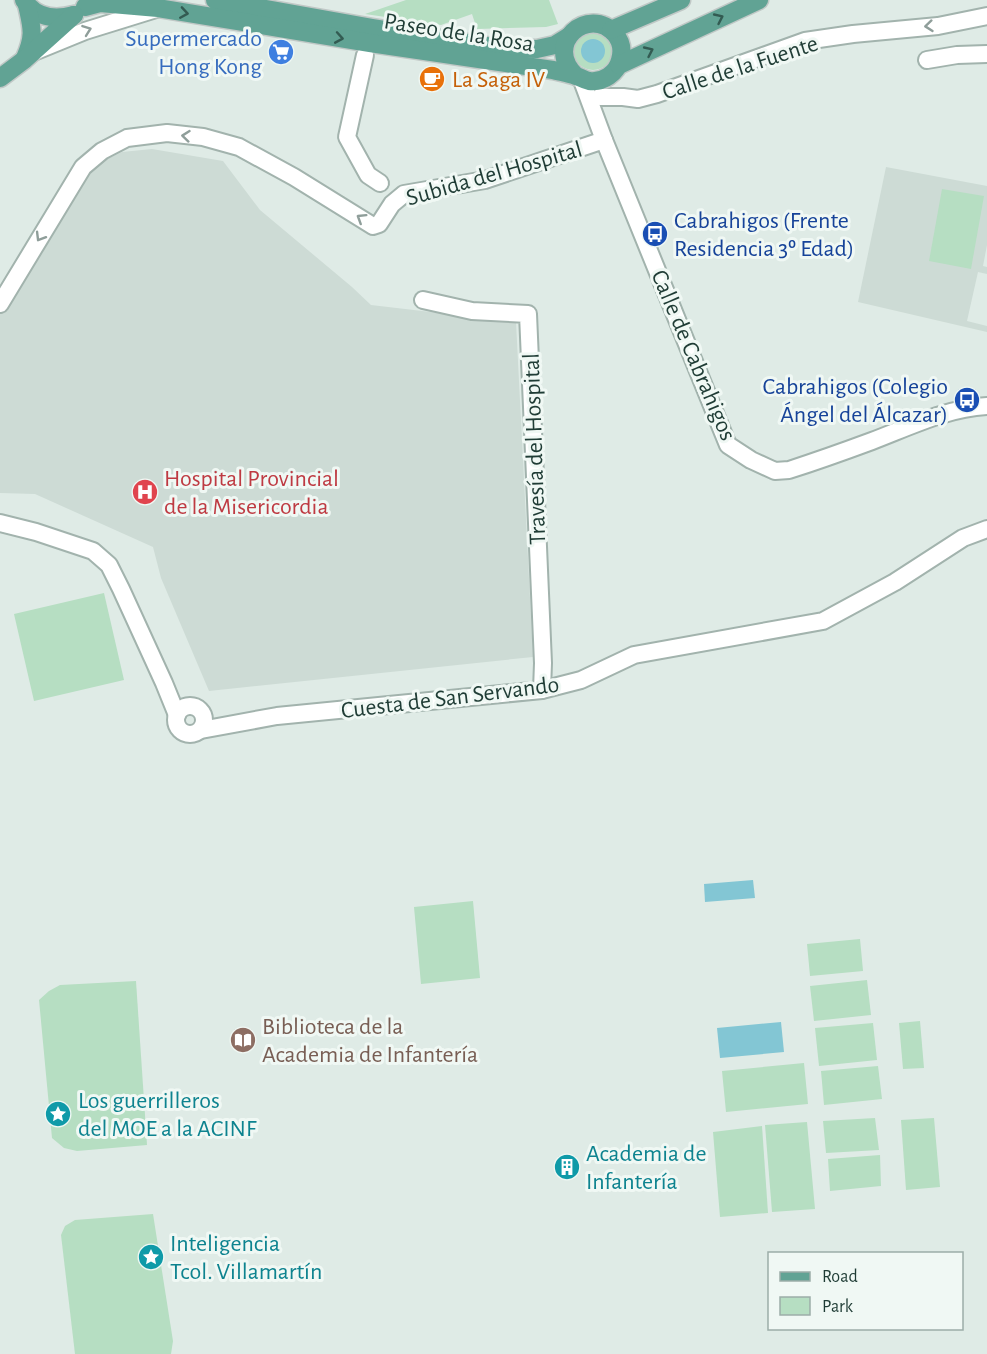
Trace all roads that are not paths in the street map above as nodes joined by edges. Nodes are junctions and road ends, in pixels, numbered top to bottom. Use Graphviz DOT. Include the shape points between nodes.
graph roads {
  1 [pos="215,0"];
  2 [pos="681,0"];
  3 [pos="759,0"];
  4 [pos="26,2"];
  5 [pos="83,8"];
  6 [pos="158,8"];
  7 [pos="987,16"];
  8 [pos="611,30"];
  9 [pos="568,37"];
  10 [pos="987,54"];
  11 [pos="365,55"];
  12 [pos="28,56"];
  13 [pos="927,60"];
  14 [pos="619,65"];
  15 [pos="578,77"];
  16 [pos="0,78"];
  17 [pos="600,88"];
  18 [pos="602,134"];
  19 [pos="380,183"];
  20 [pos="423,300"];
  21 [pos="0,304"];
  22 [pos="987,406"];
  23 [pos="0,523"];
  24 [pos="987,529"];
  25 [pos="542,690"];
  26 [pos="182,711"];
  27 [pos="277,716"];
  28 [pos="203,722"];
  1 -- 9 [label="main road, Paseo de la Rosa" via="499,48 537,49"];
  2 -- 8 [label="main road"];
  14 -- 3 [label="main road, one-way"];
  4 -- 5 [label="main road" via="49,18 62,19"];
  4 -- 12 [label="main road" via="33,29"];
  5 -- 6 [label="main road, Paseo de la Rosa" via="100,3"];
  5 -- 12 [label="main road, Paseo de la Rosa"];
  12 -- 6 [label="street, Paseo de la Rosa, one-way" via="85,31"];
  6 -- 15 [label="main road, Paseo de la Rosa, one-way"];
  7 -- 17 [label="street, Calle de la Fuente, one-way" via="938,26 805,41 638,99"];
  8 -- 9 [label="main road, Paseo de la Rosa" via="596,23 586,24"];
  8 -- 14 [label="main road" via="621,46"];
  9 -- 15 [label="main road, Paseo de la Rosa" via="564,54 570,70"];
  10 -- 13 [label="street"];
  11 -- 19 [label="street" via="347,137 368,175"];
  12 -- 16 [label="main road, Paseo de la Rosa"];
  14 -- 17 [label="main road"];
  15 -- 17 [label="main road, Paseo de la Rosa" via="594,81"];
  15 -- 18 [label="street, Calle de Cabrahigos"];
  17 -- 18 [label="street"];
  18 -- 21 [label="street, Subida del Hospital, one-way" via="485,180 404,194 392,204 379,225 373,226 239,147 202,137 167,134 126,138 83,167"];
  18 -- 22 [label="street, Calle de Cabrahigos" via="728,445 775,471 789,470 935,417"];
  20 -- 25 [label="street, Travesía del Hospital" via="472,311 528,314"];
  23 -- 26 [label="street" via="93,551 109,566 164,683"];
  24 -- 25 [label="street, Cuesta de San Servando" via="963,538 895,582 822,621 634,655 580,680"];
  25 -- 27 [label="street, Cuesta de San Servando"];
  26 -- 28 [label="street" via="194,706 200,709"];
  26 -- 28 [label="street" via="176,723 187,734 195,734"];
  27 -- 28 [label="street"];
  27 -- 28 [label="street" via="229,726"];
}
